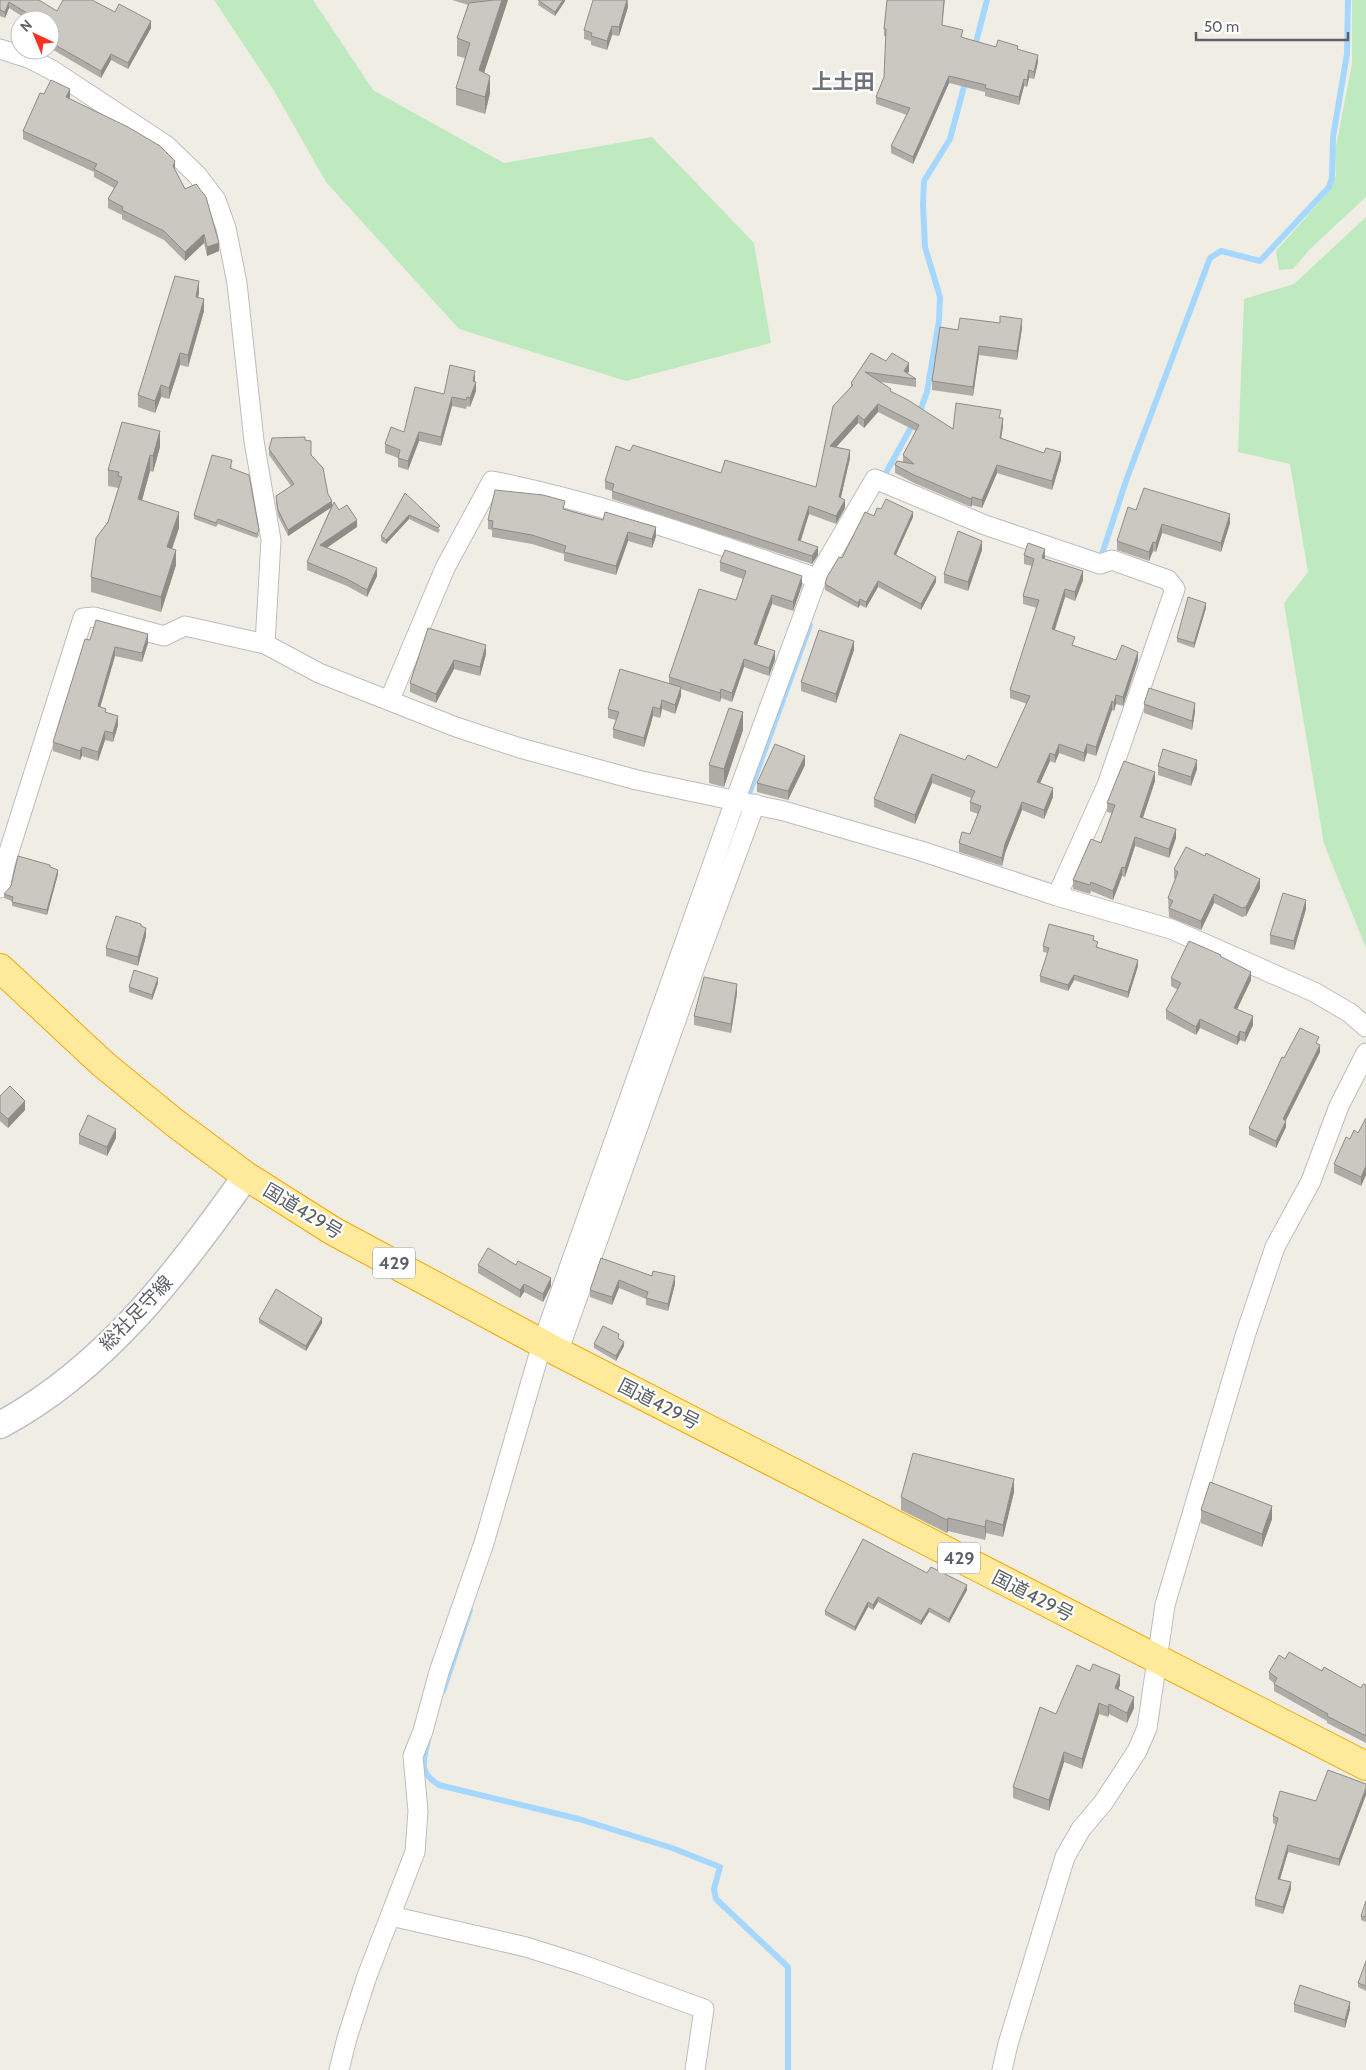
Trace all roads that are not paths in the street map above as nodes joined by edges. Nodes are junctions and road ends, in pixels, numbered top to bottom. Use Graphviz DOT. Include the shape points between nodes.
graph roads {
  1 [pos="0,49"];
  2 [pos="817,578"];
  3 [pos="265,644"];
  4 [pos="390,699"];
  5 [pos="746,802"];
  6 [pos="0,888"];
  7 [pos="1057,896"];
  8 [pos="0,968"];
  9 [pos="1366,1027"];
  10 [pos="1366,1053"];
  11 [pos="246,1176"];
  12 [pos="550,1348"];
  13 [pos="0,1425"];
  14 [pos="1156,1659"];
  15 [pos="1366,1766"];
  16 [pos="391,1916"];
  17 [pos="339,2070"];
  18 [pos="694,2070"];
  19 [pos="1002,2070"];
  1 -- 3 [label="street" via="52,70 167,146 197,175 216,200 226,228 237,283 254,441 271,540"];
  2 -- 4 [label="street" via="670,529 492,481 445,568"];
  2 -- 5 [label="street"];
  2 -- 7 [label="street" via="875,479 985,525 1100,564 1112,560 1168,580 1175,589 1107,785"];
  3 -- 4 [label="street" via="319,673"];
  3 -- 6 [label="street" via="185,626 164,636 94,617 83,618"];
  4 -- 5 [label="street" via="456,727 529,750 637,780"];
  5 -- 7 [label="street" via="921,851"];
  5 -- 12 [label="street"];
  7 -- 9 [label="street" via="1171,929 1314,992 1350,1013"];
  8 -- 11 [label="highway, 国道429号 / 429" via="103,1064"];
  10 -- 14 [label="street" via="1339,1106 1311,1181 1275,1247 1239,1354 1173,1577"];
  11 -- 12 [label="highway, 国道429号 / 429" via="333,1231"];
  11 -- 13 [label="main road, 総社足守線" via="199,1243 143,1311 78,1371"];
  12 -- 14 [label="highway, 国道429号 / 429"];
  12 -- 16 [label="street" via="413,1756 418,1833 415,1852"];
  14 -- 15 [label="highway, 国道429号 / 429"];
  14 -- 19 [label="street" via="1147,1728 1137,1751 1065,1857"];
  16 -- 17 [label="street" via="367,1976"];
  16 -- 18 [label="street" via="526,1947 704,2009"];
}
